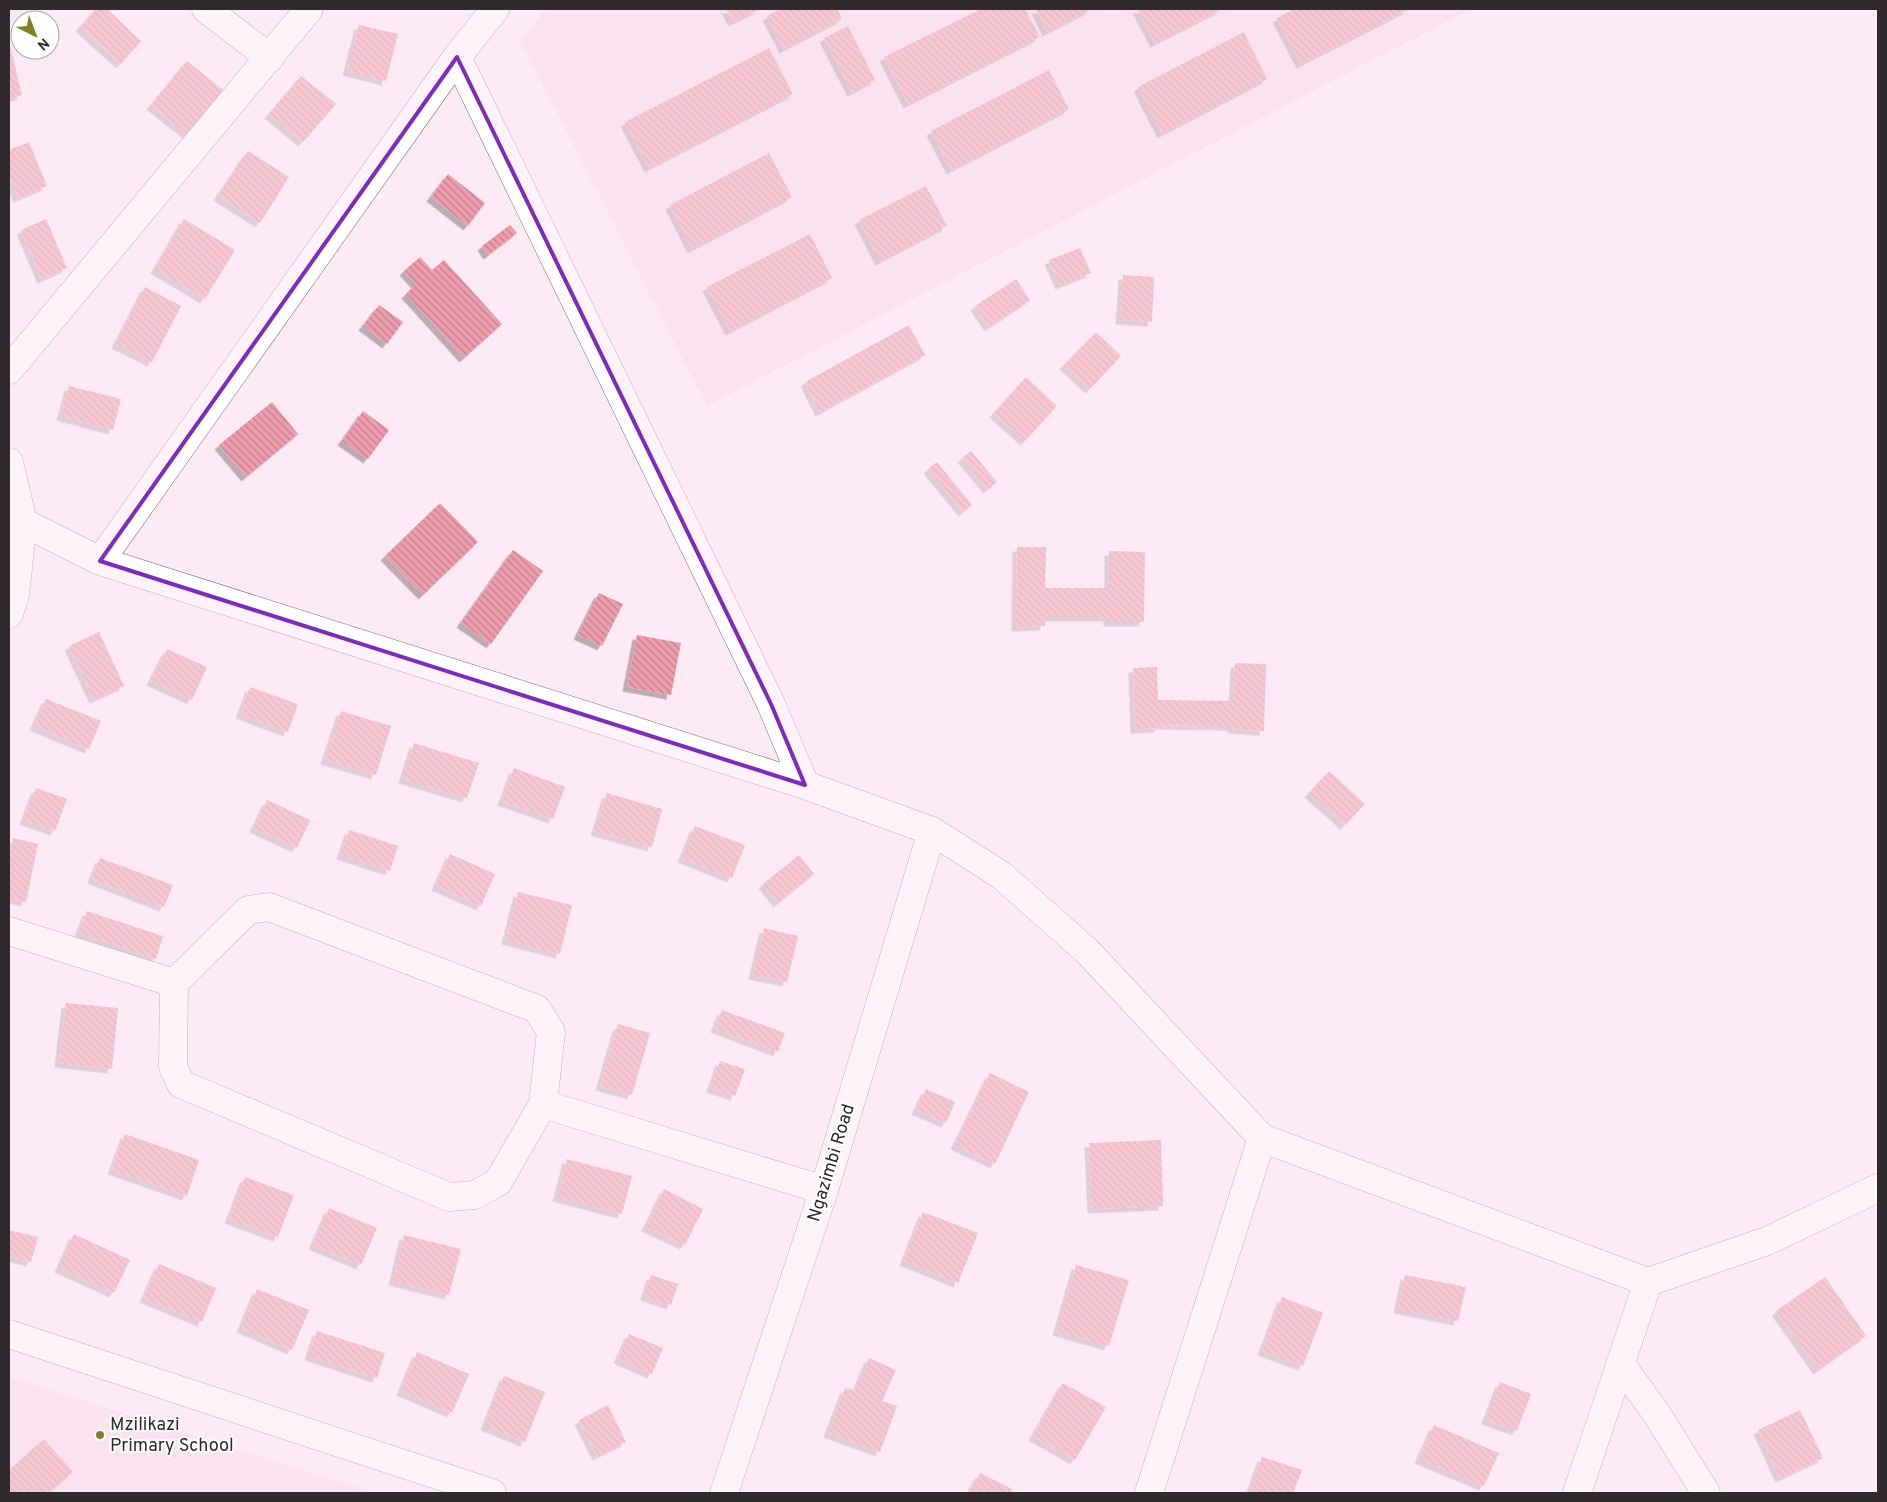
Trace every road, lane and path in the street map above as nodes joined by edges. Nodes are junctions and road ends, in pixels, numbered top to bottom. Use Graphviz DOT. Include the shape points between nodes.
graph roads {
  1 [pos="206,9"];
  2 [pos="309,9"];
  3 [pos="495,9"];
  4 [pos="457,57"];
  5 [pos="270,58"];
  6 [pos="9,370"];
  7 [pos="9,462"];
  8 [pos="23,522"];
  9 [pos="100,561"];
  10 [pos="9,614"];
  11 [pos="805,785"];
  12 [pos="932,831"];
  13 [pos="9,931"];
  14 [pos="174,983"];
  15 [pos="543,1104"];
  16 [pos="1262,1138"];
  17 [pos="1878,1188"];
  18 [pos="824,1190"];
  19 [pos="1648,1282"];
  20 [pos="9,1334"];
  21 [pos="1620,1363"];
  22 [pos="492,1493"];
  23 [pos="724,1493"];
  24 [pos="1149,1493"];
  25 [pos="1577,1493"];
  26 [pos="1706,1493"];
  1 -- 5 [label="street"];
  2 -- 5 [label="street"];
  3 -- 4 [label="street"];
  4 -- 9 [label="street"];
  4 -- 11 [label="street" via="771,704"];
  5 -- 6 [label="street"];
  7 -- 8 [label="street"];
  8 -- 9 [label="street"];
  8 -- 10 [label="street" via="15,595"];
  9 -- 11 [label="street"];
  11 -- 12 [label="street"];
  12 -- 16 [label="street" via="1001,875 1087,951"];
  12 -- 18 [label="street, Ngazimbi Road"];
  13 -- 14 [label="street"];
  14 -- 15 [label="street" via="248,910 268,907 538,1009 551,1032"];
  14 -- 15 [label="street" via="173,1067 180,1084 449,1197 474,1195 498,1182"];
  15 -- 18 [label="street"];
  16 -- 19 [label="street"];
  16 -- 24 [label="street"];
  17 -- 19 [label="street" via="1767,1241"];
  18 -- 23 [label="street, Ngazimbi Road"];
  19 -- 21 [label="street"];
  20 -- 22 [label="street"];
  21 -- 25 [label="street"];
  21 -- 26 [label="street"];
}
